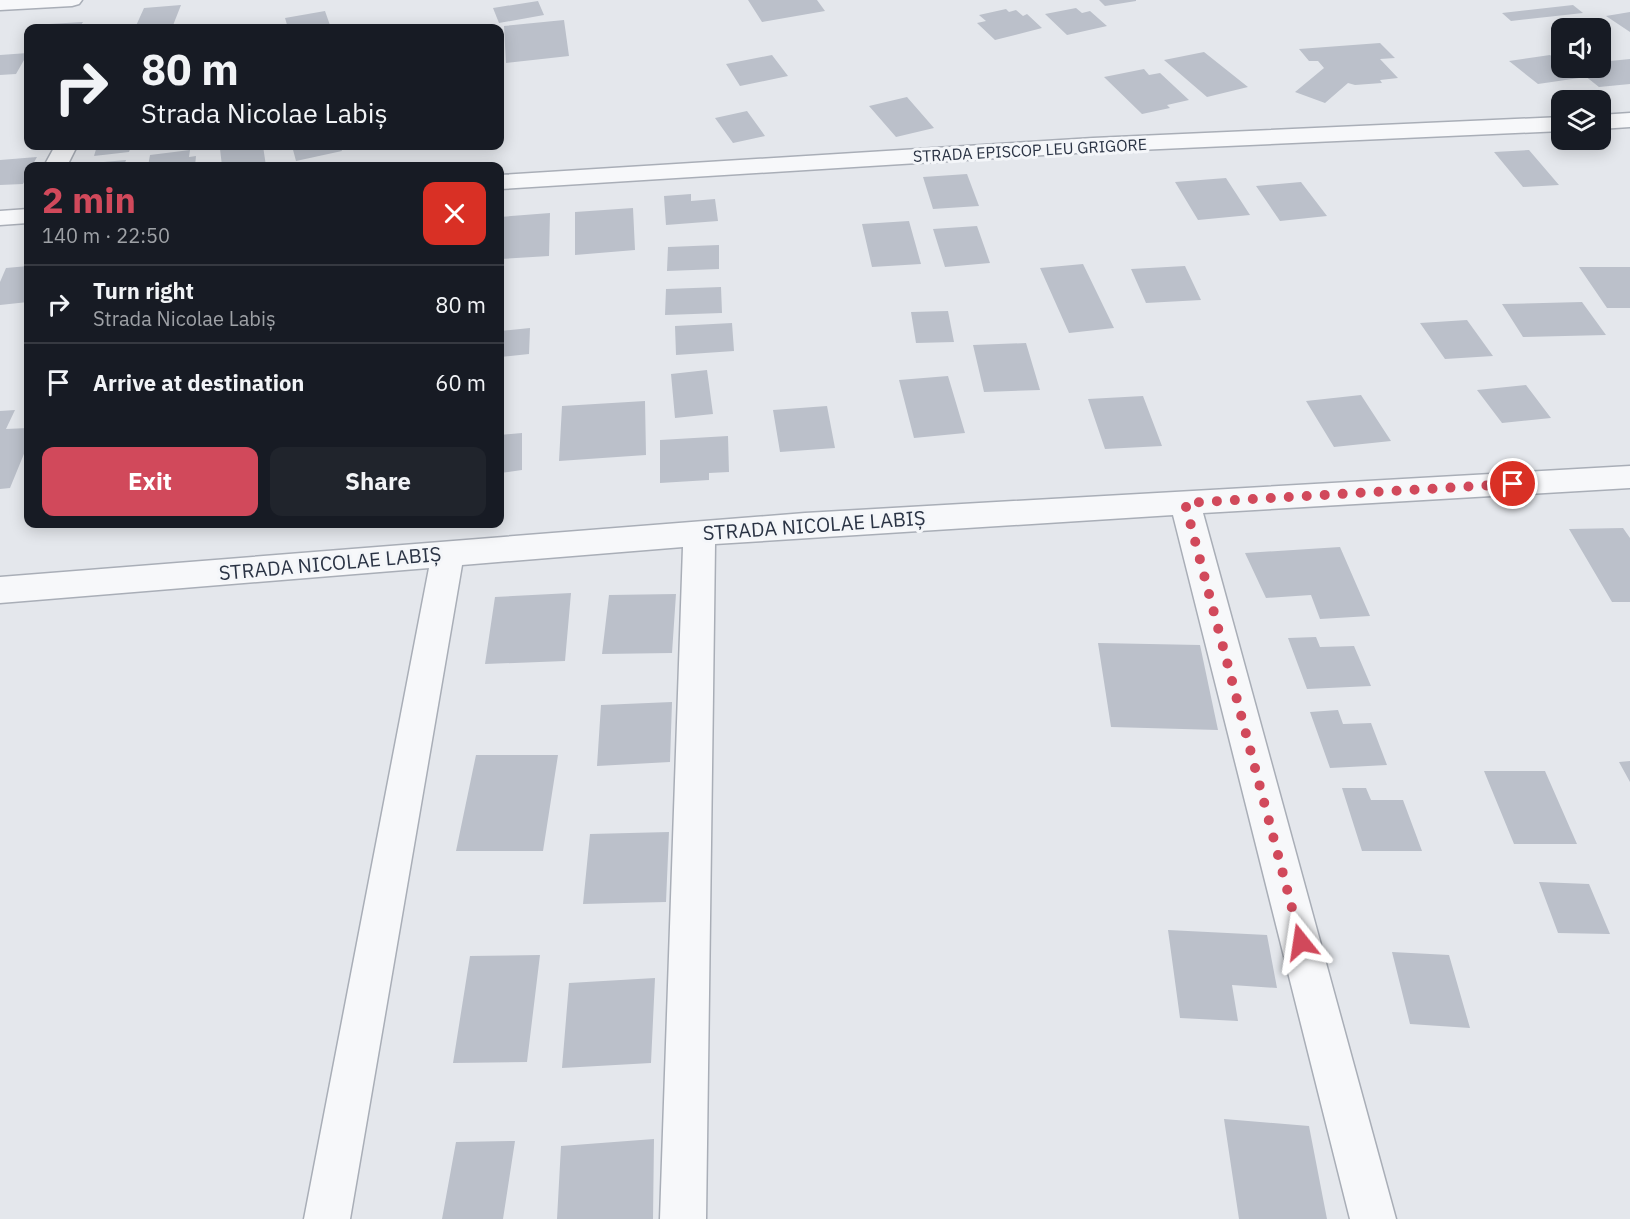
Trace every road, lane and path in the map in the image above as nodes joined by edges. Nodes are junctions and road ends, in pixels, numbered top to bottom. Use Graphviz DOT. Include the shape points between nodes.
graph roads {
  1 [pos="72,0"];
  2 [pos="0,4"];
  3 [pos="1630,120"];
  4 [pos="1611,121"];
  5 [pos="1551,124"];
  6 [pos="504,182"];
  7 [pos="24,216"];
  8 [pos="0,218"];
  9 [pos="1630,477"];
  10 [pos="1185,503"];
  11 [pos="699,533"];
  12 [pos="448,554"];
  13 [pos="0,590"];
  14 [pos="327,1219"];
  15 [pos="683,1219"];
  16 [pos="1373,1219"];
  1 -- 2 [label="street"];
  3 -- 4 [label="street"];
  5 -- 6 [label="street, STRADA EPISCOP LEU GRIGORE" via="1093,145"];
  7 -- 8 [label="street"];
  9 -- 10 [label="street, STRADA NICOLAE LABIȘ"];
  10 -- 11 [label="street, STRADA NICOLAE LABIȘ"];
  10 -- 16 [label="street"];
  11 -- 12 [label="street, STRADA NICOLAE LABIȘ"];
  11 -- 15 [label="street"];
  12 -- 13 [label="street, STRADA NICOLAE LABIȘ"];
  12 -- 14 [label="street"];
}
